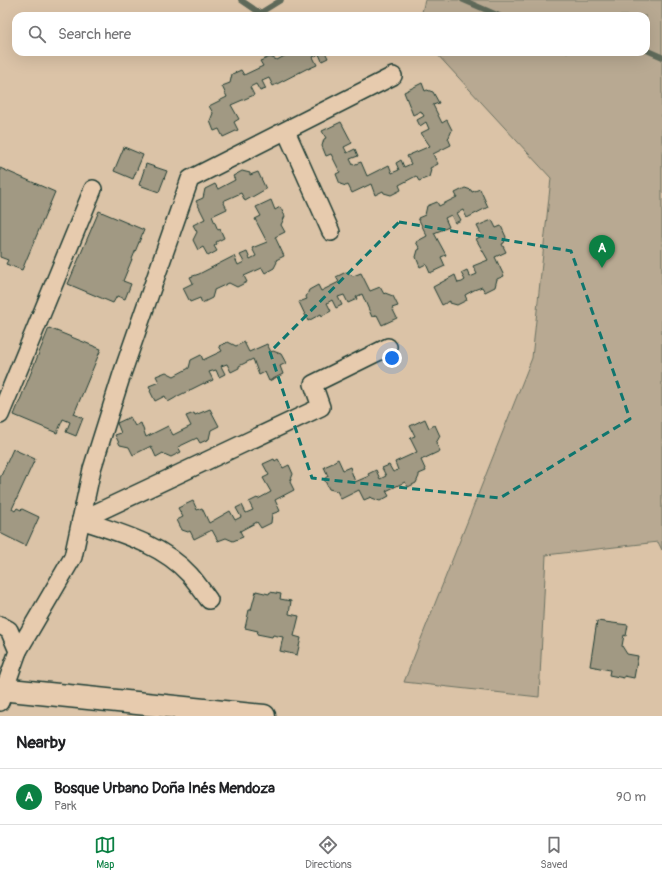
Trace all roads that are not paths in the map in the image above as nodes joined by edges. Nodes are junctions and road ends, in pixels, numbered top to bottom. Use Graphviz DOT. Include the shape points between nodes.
graph roads {
  1 [pos="393,76"];
  2 [pos="286,131"];
  3 [pos="94,189"];
  4 [pos="331,232"];
  5 [pos="388,347"];
  6 [pos="0,415"];
  7 [pos="81,520"];
  8 [pos="209,600"];
  9 [pos="0,625"];
  10 [pos="18,651"];
  11 [pos="2,694"];
  12 [pos="264,716"];
  1 -- 2 [label="street"];
  2 -- 4 [label="street"];
  2 -- 7 [label="street" via="190,179 122,374 92,469"];
  3 -- 6 [label="street"];
  5 -- 7 [label="street" via="313,384 321,407"];
  7 -- 8 [label="street" via="136,538 170,557 190,575"];
  7 -- 10 [label="street" via="73,557"];
  9 -- 10 [label="street" via="9,630"];
  10 -- 11 [label="street"];
  11 -- 12 [label="highway"];
}
